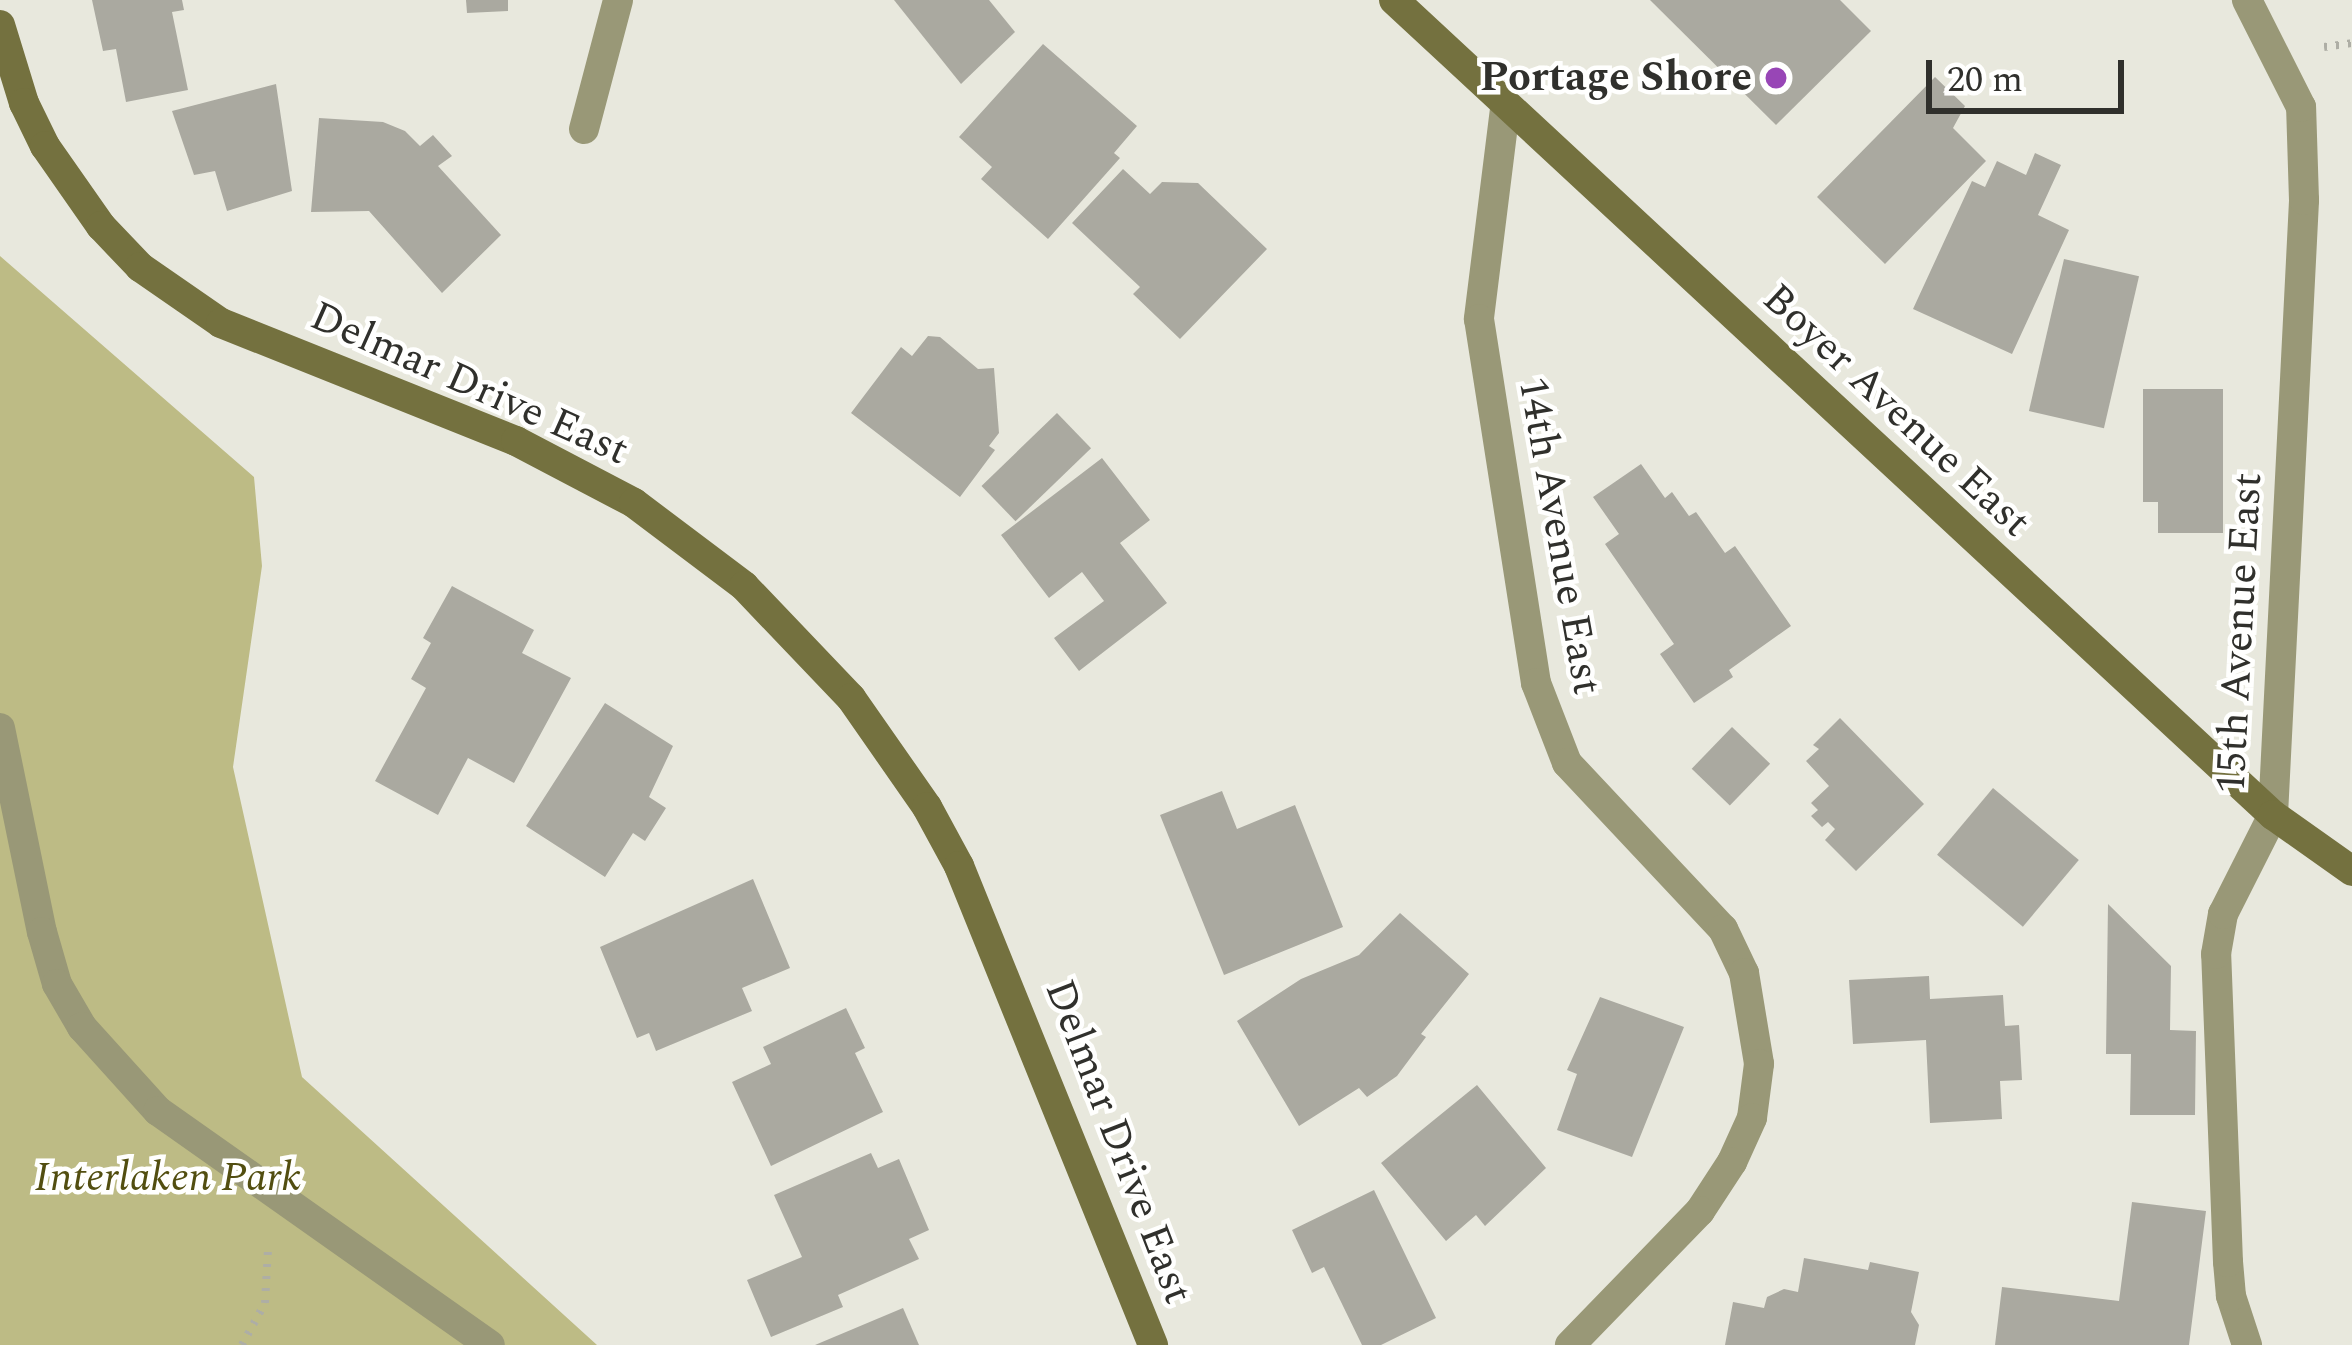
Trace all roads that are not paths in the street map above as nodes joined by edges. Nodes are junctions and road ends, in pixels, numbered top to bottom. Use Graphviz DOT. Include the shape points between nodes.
graph roads {
  1 [pos="618,0"];
  2 [pos="1394,0"];
  3 [pos="2247,0"];
  4 [pos="0,25"];
  5 [pos="1505,109"];
  6 [pos="584,130"];
  7 [pos="0,728"];
  8 [pos="2273,815"];
  9 [pos="2351,870"];
  10 [pos="490,1345"];
  11 [pos="1153,1345"];
  12 [pos="1570,1345"];
  13 [pos="2247,1345"];
  1 -- 6 [label="street"];
  2 -- 5 [label="street, Boyer Avenue East"];
  3 -- 8 [label="street, 15th Avenue East" via="2301,107 2304,200"];
  4 -- 11 [label="street, Delmar Drive East" via="45,146 140,267 221,323 516,440 634,503 744,586 851,698 959,866"];
  5 -- 8 [label="street, Boyer Avenue East"];
  5 -- 12 [label="street, 14th Avenue East" via="1479,319 1536,683 1568,763 1724,928 1744,973 1759,1064 1752,1118 1700,1211"];
  7 -- 10 [label="street" via="42,932 82,1028 158,1111"];
  8 -- 9 [label="street, Boyer Avenue East"];
  8 -- 13 [label="street, 15th Avenue East" via="2223,914 2216,954 2228,1262"];
}
